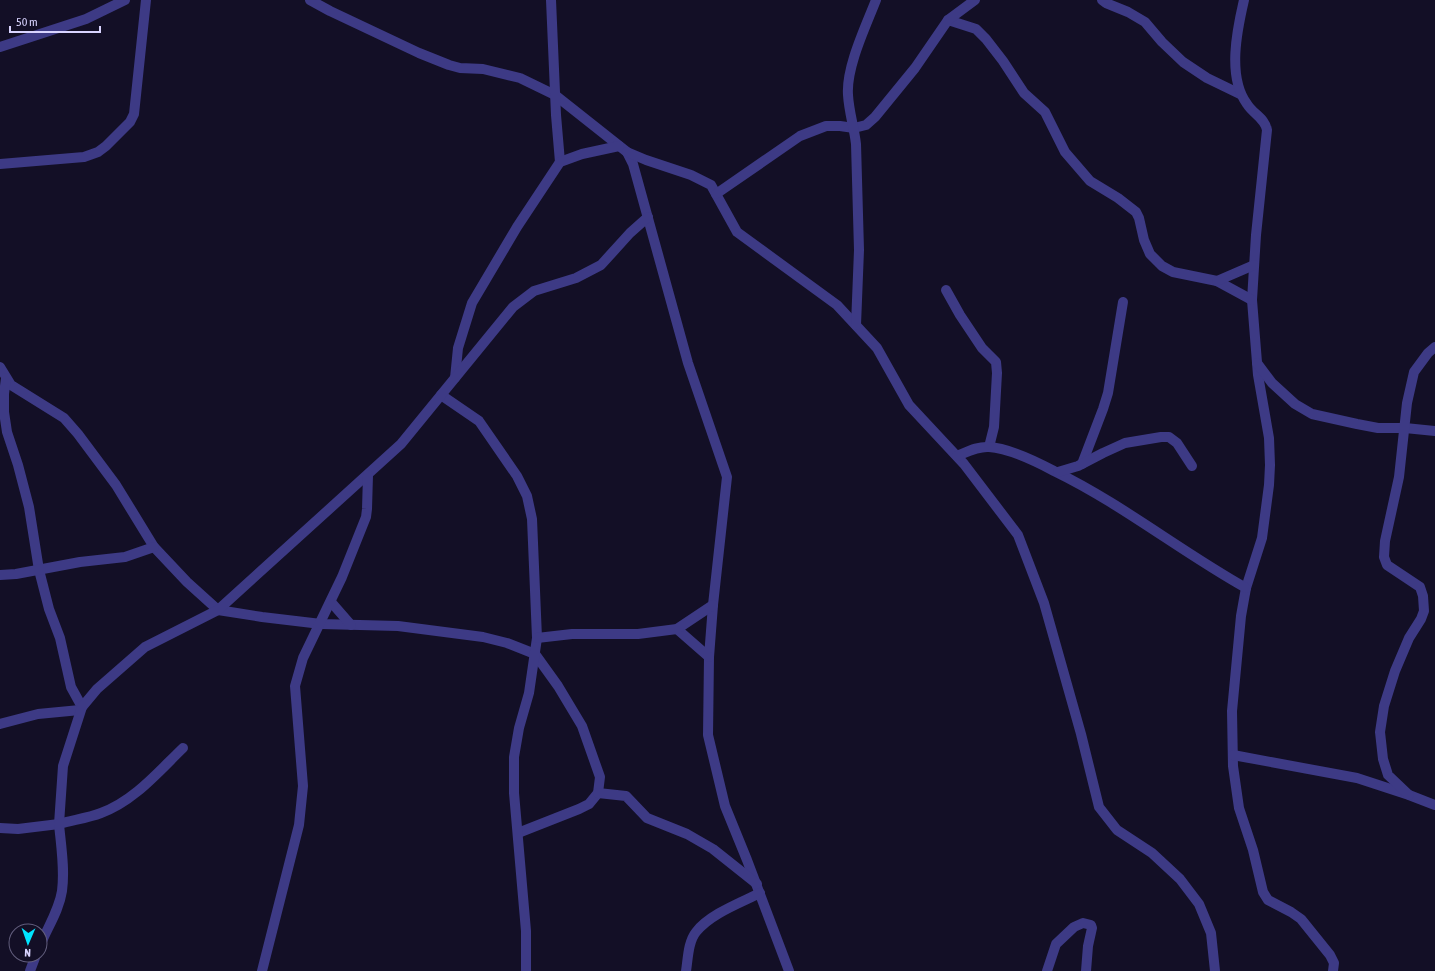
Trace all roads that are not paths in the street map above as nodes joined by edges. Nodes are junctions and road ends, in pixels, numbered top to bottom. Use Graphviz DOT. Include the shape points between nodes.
graph roads {
  1 [pos="125,0"];
  2 [pos="146,0"];
  3 [pos="310,0"];
  4 [pos="551,0"];
  5 [pos="876,0"];
  6 [pos="975,0"];
  7 [pos="1102,0"];
  8 [pos="1244,0"];
  9 [pos="948,20"];
  10 [pos="0,47"];
  11 [pos="1240,94"];
  12 [pos="555,95"];
  13 [pos="854,128"];
  14 [pos="623,149"];
  15 [pos="560,162"];
  16 [pos="0,164"];
  17 [pos="716,194"];
  18 [pos="648,217"];
  19 [pos="1254,265"];
  20 [pos="1217,281"];
  21 [pos="946,290"];
  22 [pos="1252,300"];
  23 [pos="1123,302"];
  24 [pos="856,325"];
  25 [pos="1435,347"];
  26 [pos="1257,363"];
  27 [pos="0,367"];
  28 [pos="6,378"];
  29 [pos="455,378"];
  30 [pos="441,395"];
  31 [pos="1405,428"];
  32 [pos="1435,431"];
  33 [pos="989,447"];
  34 [pos="957,456"];
  35 [pos="1080,465"];
  36 [pos="1192,466"];
  37 [pos="1058,472"];
  38 [pos="368,475"];
  39 [pos="1079,483"];
  40 [pos="154,547"];
  41 [pos="39,570"];
  42 [pos="0,575"];
  43 [pos="1246,588"];
  44 [pos="331,602"];
  45 [pos="713,605"];
  46 [pos="218,610"];
  47 [pos="321,624"];
  48 [pos="351,625"];
  49 [pos="677,629"];
  50 [pos="537,638"];
  51 [pos="534,654"];
  52 [pos="709,657"];
  53 [pos="81,708"];
  54 [pos="0,724"];
  55 [pos="183,748"];
  56 [pos="1233,755"];
  57 [pos="598,793"];
  58 [pos="1409,795"];
  59 [pos="1435,805"];
  60 [pos="59,824"];
  61 [pos="0,828"];
  62 [pos="518,833"];
  63 [pos="758,889"];
  64 [pos="48,928"];
  65 [pos="262,971"];
  66 [pos="526,971"];
  67 [pos="686,971"];
  68 [pos="789,971"];
  69 [pos="1047,971"];
  70 [pos="1086,971"];
  71 [pos="1214,971"];
  72 [pos="1333,971"];
  1 -- 10 [label="street" via="86,19"];
  2 -- 16 [label="street" via="134,114 130,122 106,146 84,157"];
  3 -- 12 [label="street" via="419,53 460,68 483,69 520,78"];
  4 -- 12 [label="street"];
  5 -- 13 [label="street" via="850,71 848,93"];
  6 -- 9 [label="street"];
  7 -- 11 [label="street" via="1145,22 1183,62 1207,78"];
  8 -- 11 [label="street" via="1234,58"];
  9 -- 13 [label="street" via="875,117 866,125"];
  9 -- 20 [label="street" via="976,29 986,38 1024,93 1045,112 1065,152 1090,181 1136,212 1150,254 1162,266 1172,272"];
  11 -- 19 [label="street" via="1266,124 1267,130"];
  12 -- 14 [label="street"];
  12 -- 15 [label="street"];
  13 -- 17 [label="street" via="826,126 800,136"];
  13 -- 24 [label="street" via="859,250"];
  14 -- 15 [label="street" via="582,154"];
  14 -- 17 [label="street" via="646,160 692,175 711,185"];
  14 -- 18 [label="street" via="633,164"];
  15 -- 29 [label="street" via="517,227 472,303 458,348"];
  17 -- 24 [label="street" via="737,232 838,305"];
  18 -- 29 [label="street" via="601,265 576,278 534,291 513,307"];
  18 -- 45 [label="street" via="688,363 727,477"];
  19 -- 20 [label="street"];
  19 -- 22 [label="street"];
  20 -- 22 [label="street"];
  21 -- 33 [label="street" via="982,348 996,362 998,373 994,427"];
  22 -- 26 [label="street"];
  23 -- 35 [label="street" via="1108,393"];
  24 -- 34 [label="street" via="878,348 909,405"];
  25 -- 31 [label="street" via="1414,372"];
  26 -- 31 [label="street" via="1272,383 1295,404 1312,414 1378,428"];
  26 -- 43 [label="street" via="1269,438 1270,465 1262,538"];
  27 -- 28 [label="street"];
  28 -- 40 [label="street" via="11,385 64,418 116,485"];
  28 -- 41 [label="street" via="4,412 29,507"];
  29 -- 30 [label="street"];
  30 -- 38 [label="street" via="401,444"];
  30 -- 50 [label="street" via="479,421 517,476 527,496 532,519"];
  31 -- 32 [label="street"];
  31 -- 58 [label="street" via="1384,557 1387,565 1420,587 1424,611 1395,671 1384,706 1380,732 1382,759 1388,775"];
  33 -- 34 [label="street"];
  33 -- 37 [label="street" via="1034,460"];
  34 -- 71 [label="street" via="1018,535 1044,603 1099,807 1117,830 1152,853 1180,878 1199,904 1211,933"];
  35 -- 36 [label="street" via="1125,443 1161,437 1177,443"];
  35 -- 37 [label="street"];
  35 -- 39 [label="street"];
  37 -- 39 [label="street"];
  38 -- 44 [label="street" via="366,517"];
  38 -- 46 [label="street"];
  39 -- 43 [label="street"];
  40 -- 41 [label="street" via="125,557"];
  40 -- 46 [label="street"];
  41 -- 42 [label="street"];
  41 -- 53 [label="street" via="60,638 71,687"];
  43 -- 56 [label="street" via="1232,712"];
  44 -- 47 [label="street"];
  44 -- 48 [label="street"];
  45 -- 49 [label="street"];
  45 -- 52 [label="street"];
  46 -- 47 [label="street"];
  46 -- 53 [label="street" via="145,647 97,689"];
  47 -- 48 [label="street"];
  47 -- 65 [label="street" via="303,658 295,686 303,786 299,826"];
  48 -- 51 [label="street" via="398,626 483,637"];
  49 -- 50 [label="street" via="638,634 572,634"];
  49 -- 52 [label="street"];
  50 -- 51 [label="street"];
  51 -- 57 [label="street" via="558,686 582,726 600,777"];
  51 -- 62 [label="street" via="529,693 514,757"];
  52 -- 63 [label="street" via="708,735 725,806"];
  53 -- 54 [label="street" via="38,714"];
  53 -- 60 [label="street" via="63,766"];
  55 -- 60 [label="street" via="143,787 122,803 101,813"];
  56 -- 58 [label="street" via="1357,778"];
  56 -- 72 [label="street" via="1239,808 1263,892 1268,900 1305,923 1330,955 1334,963"];
  57 -- 62 [label="street" via="589,804 580,809"];
  57 -- 63 [label="street" via="626,796 647,818 687,834 713,849"];
  58 -- 59 [label="street"];
  60 -- 61 [label="street" via="18,829"];
  60 -- 64 [label="street" via="63,866 62,891"];
  62 -- 66 [label="street" via="526,930"];
  63 -- 67 [label="street" via="709,919 696,932 690,947"];
  63 -- 68 [label="street"];
  69 -- 70 [label="street" via="1056,944 1074,927 1083,923 1091,925 1092,928"];
}
